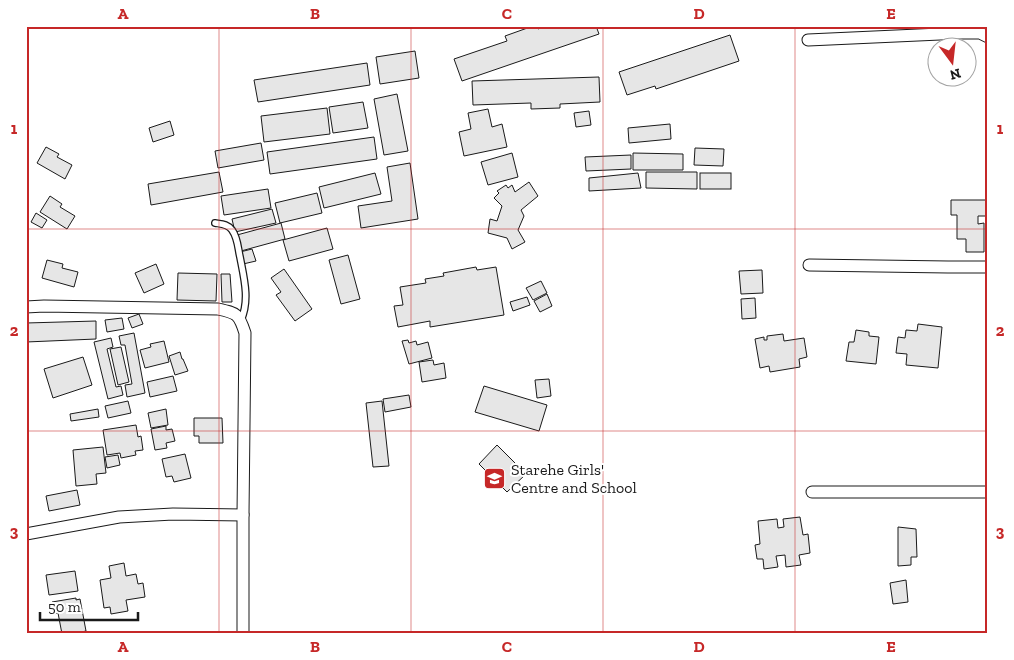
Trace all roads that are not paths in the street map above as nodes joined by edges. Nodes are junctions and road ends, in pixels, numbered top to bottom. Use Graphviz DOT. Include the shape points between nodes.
graph roads {
  1 [pos="988,36"];
  2 [pos="808,40"];
  3 [pos="215,223"];
  4 [pos="809,265"];
  5 [pos="988,267"];
  6 [pos="26,307"];
  7 [pos="241,320"];
  8 [pos="812,492"];
  9 [pos="988,492"];
  10 [pos="243,514"];
  11 [pos="26,534"];
  12 [pos="243,634"];
  1 -- 2 [label="street" via="962,33"];
  3 -- 7 [label="lane" via="232,229 236,239 246,286"];
  4 -- 5 [label="street"];
  6 -- 7 [label="street" via="218,309 232,312"];
  7 -- 10 [label="street" via="245,333"];
  8 -- 9 [label="street"];
  10 -- 11 [label="street" via="119,517"];
  10 -- 12 [label="street"];
}
